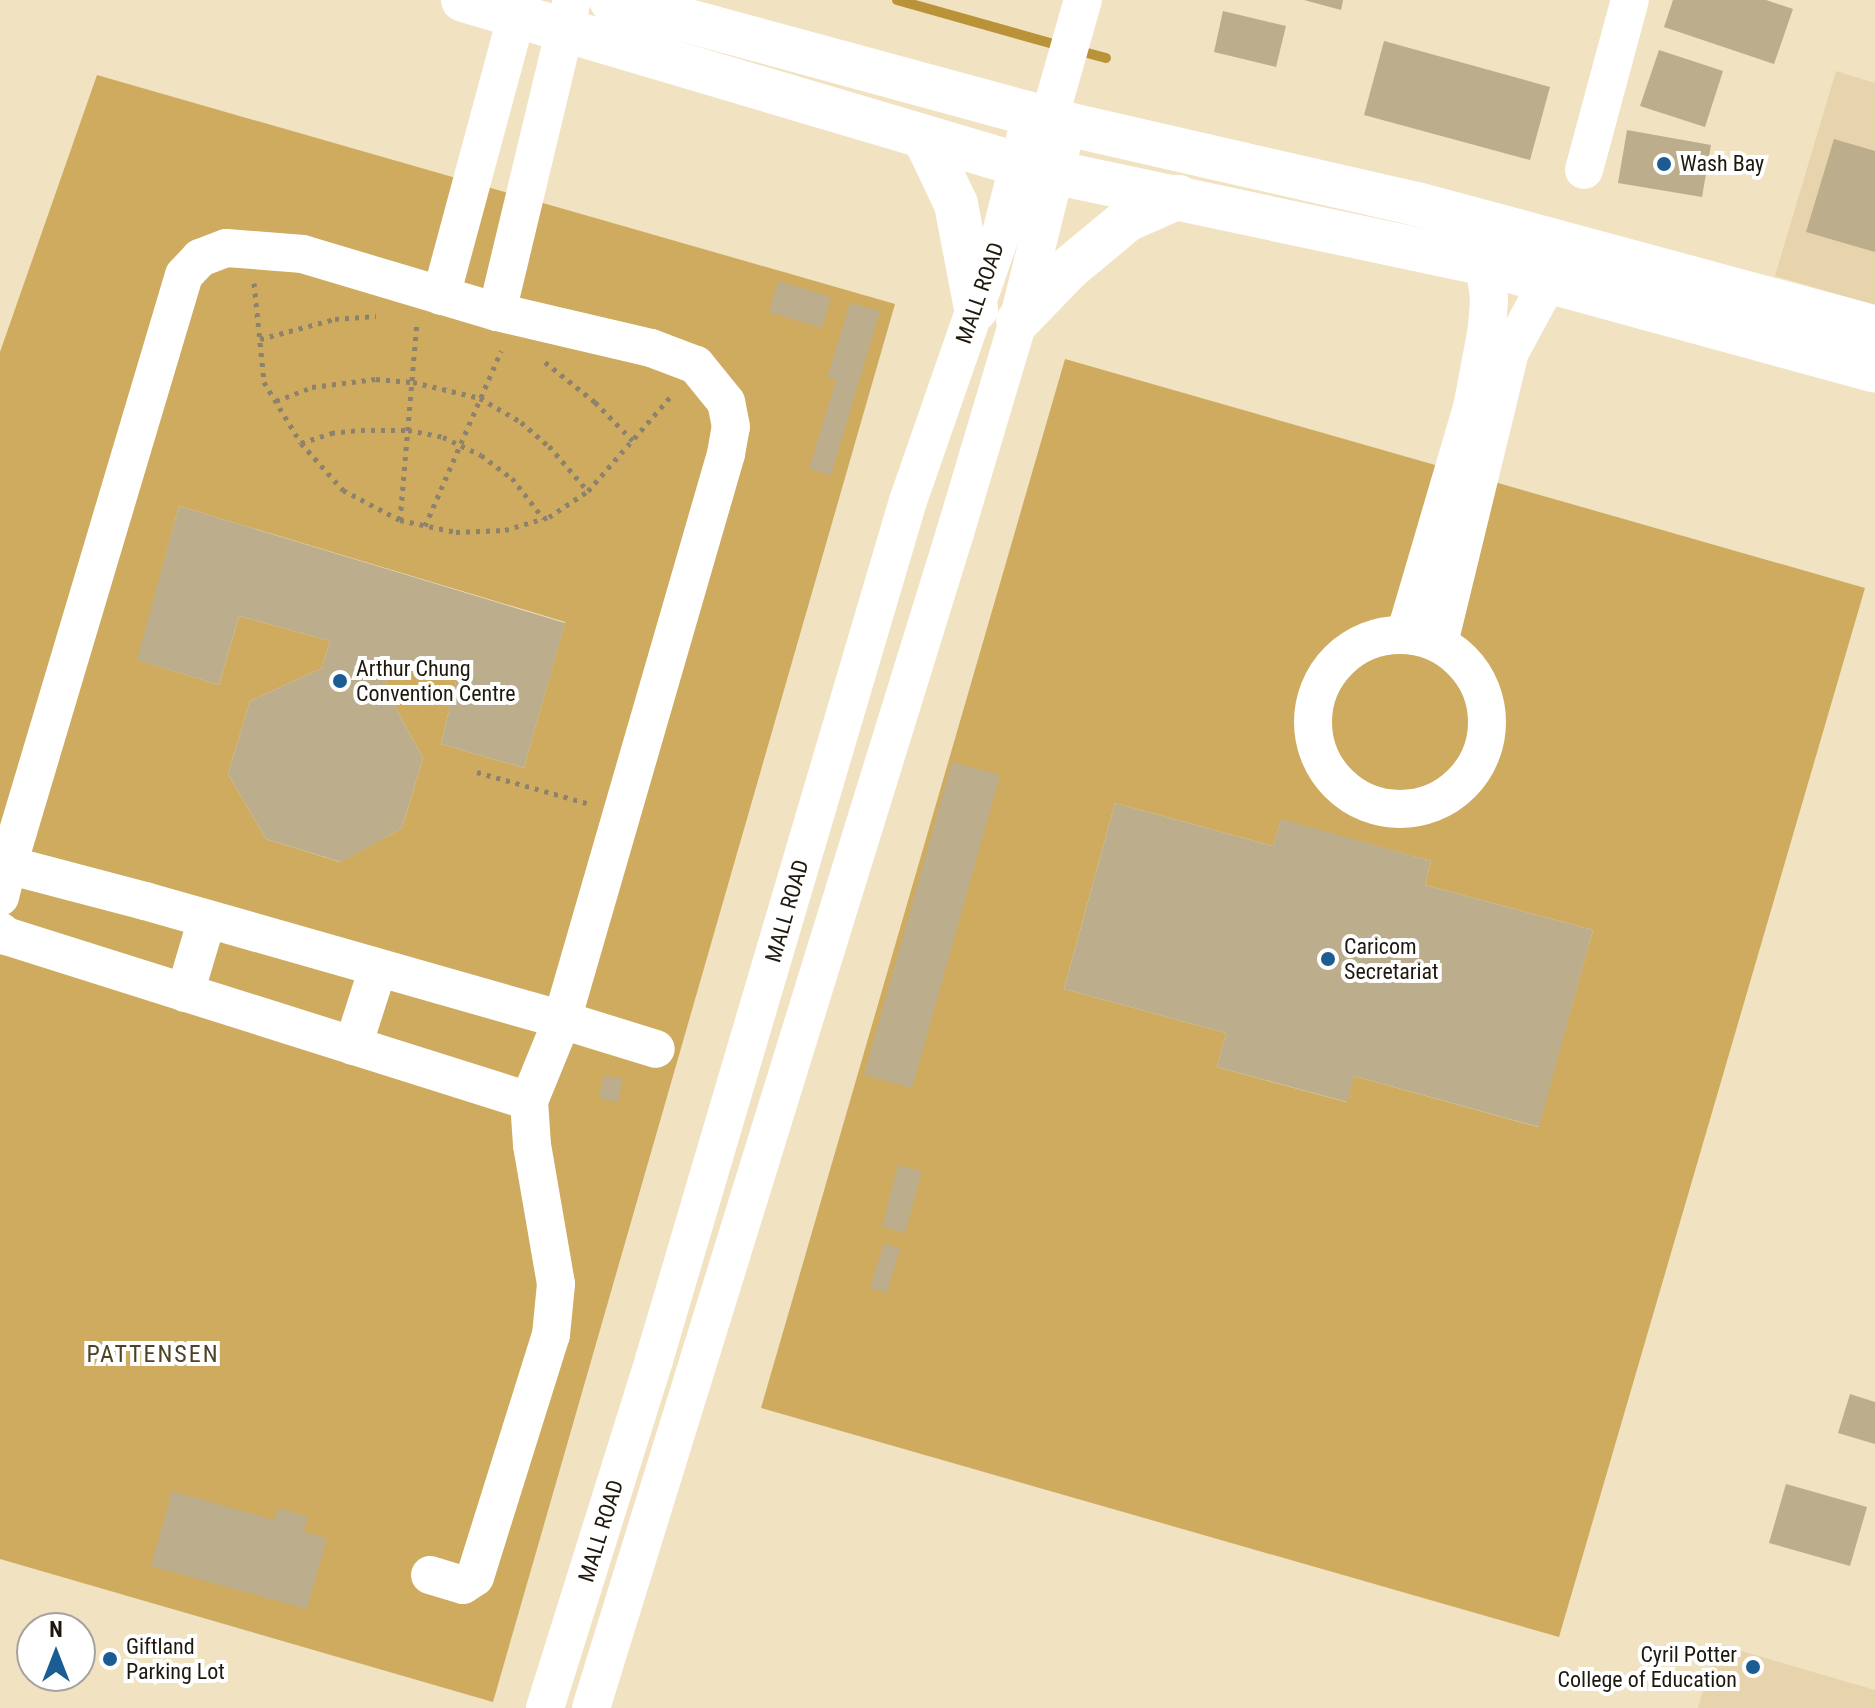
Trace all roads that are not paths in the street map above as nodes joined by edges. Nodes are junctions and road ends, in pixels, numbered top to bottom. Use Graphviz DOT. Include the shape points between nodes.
graph roads {
  1 [pos="463,0"];
  2 [pos="611,0"];
  3 [pos="1630,0"];
  4 [pos="1082,3"];
  5 [pos="518,7"];
  6 [pos="582,17"];
  7 [pos="1050,114"];
  8 [pos="925,139"];
  9 [pos="1038,168"];
  10 [pos="1584,170"];
  11 [pos="1179,197"];
  12 [pos="1485,264"];
  13 [pos="1549,280"];
  14 [pos="1726,308"];
  15 [pos="976,309"];
  16 [pos="429,312"];
  17 [pos="506,314"];
  18 [pos="1018,321"];
  19 [pos="1875,328"];
  20 [pos="1875,371"];
  21 [pos="1422,639"];
  22 [pos="4,881"];
  23 [pos="207,919"];
  24 [pos="0,931"];
  25 [pos="378,968"];
  26 [pos="185,993"];
  27 [pos="562,1020"];
  28 [pos="353,1046"];
  29 [pos="656,1049"];
  30 [pos="529,1101"];
  31 [pos="430,1575"];
  32 [pos="545,1708"];
  33 [pos="591,1708"];
  1 -- 5 [label="main road"];
  2 -- 7 [label="main road"];
  3 -- 10 [label="street"];
  4 -- 7 [label="street, MALL ROAD"];
  5 -- 6 [label="main road"];
  5 -- 16 [label="street"];
  6 -- 8 [label="main road"];
  6 -- 17 [label="street"];
  7 -- 9 [label="street, MALL ROAD"];
  7 -- 14 [label="main road" via="1417,204"];
  8 -- 9 [label="main road"];
  8 -- 15 [label="main road" via="956,204"];
  9 -- 11 [label="main road"];
  9 -- 15 [label="street, MALL ROAD"];
  9 -- 18 [label="street, MALL ROAD"];
  11 -- 12 [label="main road"];
  11 -- 18 [label="main road" via="1127,220 1068,269"];
  12 -- 13 [label="main road"];
  12 -- 21 [label="street" via="1487,328"];
  13 -- 14 [label="main road"];
  13 -- 21 [label="street" via="1510,352"];
  14 -- 19 [label="main road"];
  14 -- 20 [label="main road"];
  15 -- 32 [label="street, MALL ROAD" via="908,501 659,1345"];
  16 -- 17 [label="street"];
  16 -- 22 [label="street" via="303,254 226,248 200,258 184,275"];
  17 -- 27 [label="street" via="651,348 696,365 726,402 731,427"];
  18 -- 33 [label="street, MALL ROAD"];
  21 -- 21 [label="street" via="1463,660 1480,684 1488,712 1487,740 1476,768 1457,790 1431,805 1402,810 1374,806 1348,793 1327,771 1315,745 1312,716 1319,688 1335,663 1358,645 1381,636"];
  22 -- 23 [label="street"];
  23 -- 25 [label="street"];
  23 -- 26 [label="street"];
  24 -- 26 [label="street"];
  25 -- 27 [label="street"];
  25 -- 28 [label="street"];
  26 -- 28 [label="street"];
  27 -- 29 [label="street"];
  27 -- 30 [label="street"];
  28 -- 30 [label="street"];
  30 -- 31 [label="street" via="556,1284 551,1335 475,1577 463,1585"];
}
